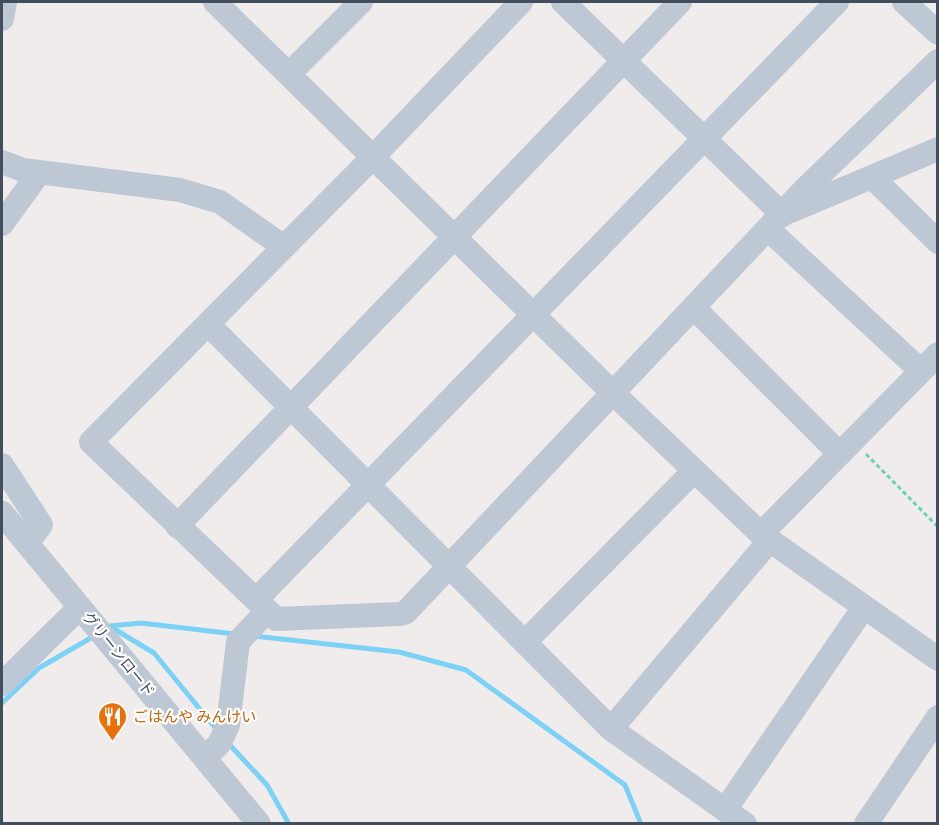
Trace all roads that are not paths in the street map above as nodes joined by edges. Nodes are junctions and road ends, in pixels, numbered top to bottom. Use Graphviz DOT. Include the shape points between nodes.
graph roads {
  1 [pos="5,2"];
  2 [pos="215,2"];
  3 [pos="361,2"];
  4 [pos="521,2"];
  5 [pos="563,2"];
  6 [pos="680,2"];
  7 [pos="837,2"];
  8 [pos="904,2"];
  9 [pos="2,19"];
  10 [pos="938,33"];
  11 [pos="624,60"];
  12 [pos="938,61"];
  13 [pos="289,75"];
  14 [pos="704,138"];
  15 [pos="938,149"];
  16 [pos="373,157"];
  17 [pos="2,162"];
  18 [pos="39,173"];
  19 [pos="872,177"];
  20 [pos="776,222"];
  21 [pos="2,224"];
  22 [pos="454,237"];
  23 [pos="938,242"];
  24 [pos="284,247"];
  25 [pos="694,309"];
  26 [pos="533,315"];
  27 [pos="208,324"];
  28 [pos="938,354"];
  29 [pos="921,371"];
  30 [pos="614,394"];
  31 [pos="291,407"];
  32 [pos="846,447"];
  33 [pos="2,465"];
  34 [pos="694,471"];
  35 [pos="368,484"];
  36 [pos="2,513"];
  37 [pos="177,526"];
  38 [pos="765,537"];
  39 [pos="27,543"];
  40 [pos="450,567"];
  41 [pos="261,605"];
  42 [pos="80,607"];
  43 [pos="864,607"];
  44 [pos="525,642"];
  45 [pos="938,659"];
  46 [pos="2,684"];
  47 [pos="938,717"];
  48 [pos="611,729"];
  49 [pos="205,758"];
  50 [pos="725,810"];
  51 [pos="259,824"];
  52 [pos="745,824"];
  53 [pos="866,824"];
  1 -- 9 [label="street"];
  2 -- 13 [label="street"];
  3 -- 13 [label="street"];
  4 -- 16 [label="street"];
  5 -- 11 [label="street"];
  6 -- 11 [label="street"];
  7 -- 14 [label="street"];
  8 -- 10 [label="street"];
  11 -- 14 [label="street"];
  11 -- 22 [label="street"];
  12 -- 20 [label="street"];
  13 -- 16 [label="street"];
  14 -- 20 [label="street"];
  14 -- 26 [label="street"];
  15 -- 19 [label="street"];
  16 -- 22 [label="street"];
  16 -- 24 [label="street"];
  17 -- 18 [label="street"];
  18 -- 21 [label="street"];
  18 -- 24 [label="street" via="180,190 219,202"];
  19 -- 20 [label="street"];
  19 -- 23 [label="street"];
  20 -- 25 [label="street"];
  20 -- 29 [label="street"];
  22 -- 26 [label="street"];
  22 -- 31 [label="street"];
  24 -- 27 [label="street"];
  25 -- 30 [label="street"];
  25 -- 32 [label="street"];
  26 -- 30 [label="street"];
  26 -- 35 [label="street"];
  27 -- 31 [label="street"];
  27 -- 37 [label="street" via="91,442"];
  28 -- 29 [label="street"];
  29 -- 32 [label="street"];
  30 -- 34 [label="street"];
  30 -- 40 [label="street"];
  31 -- 35 [label="street"];
  31 -- 37 [label="street"];
  32 -- 38 [label="street"];
  33 -- 39 [label="street" via="40,525"];
  34 -- 38 [label="street"];
  34 -- 44 [label="street"];
  35 -- 40 [label="street"];
  35 -- 41 [label="street"];
  36 -- 39 [label="street, グリーンロード"];
  37 -- 41 [label="street"];
  38 -- 43 [label="street"];
  38 -- 48 [label="street"];
  39 -- 42 [label="street, グリーンロード"];
  40 -- 41 [label="street" via="400,614 276,619"];
  40 -- 44 [label="street"];
  41 -- 49 [label="street" via="238,642 228,725 219,744"];
  42 -- 46 [label="street"];
  42 -- 49 [label="street, グリーンロード"];
  43 -- 45 [label="street"];
  43 -- 50 [label="street"];
  44 -- 48 [label="street"];
  47 -- 53 [label="street"];
  48 -- 50 [label="street"];
  49 -- 51 [label="street, グリーンロード"];
  50 -- 52 [label="street"];
}
